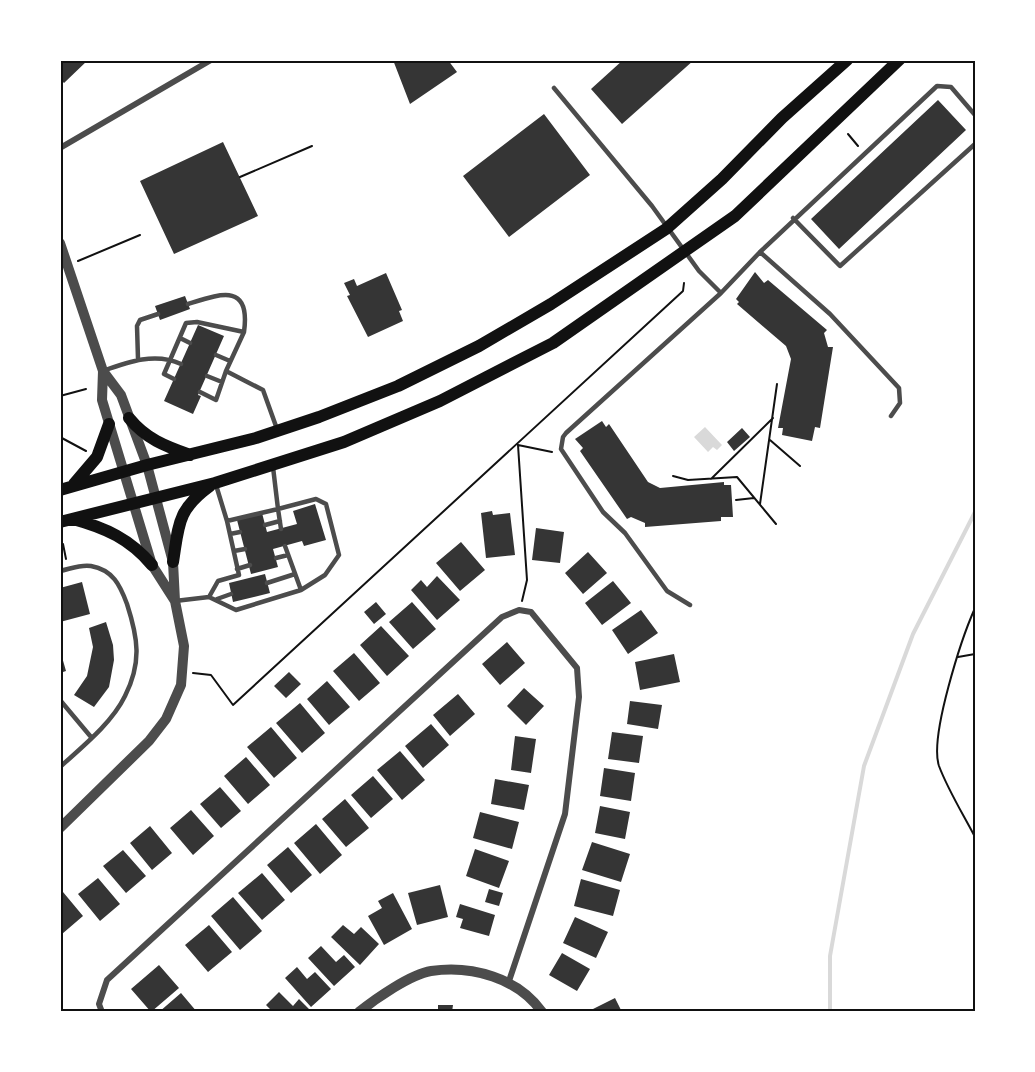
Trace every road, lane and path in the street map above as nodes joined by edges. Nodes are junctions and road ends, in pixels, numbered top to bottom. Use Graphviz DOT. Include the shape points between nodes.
graph roads {
  1 [pos="212,60"];
  2 [pos="847,60"];
  3 [pos="899,60"];
  4 [pos="554,88"];
  5 [pos="975,115"];
  6 [pos="848,134"];
  7 [pos="975,144"];
  8 [pos="312,146"];
  9 [pos="60,148"];
  10 [pos="864,153"];
  11 [pos="240,177"];
  12 [pos="794,218"];
  13 [pos="666,229"];
  14 [pos="140,235"];
  15 [pos="60,243"];
  16 [pos="683,251"];
  17 [pos="760,252"];
  18 [pos="67,265"];
  19 [pos="684,284"];
  20 [pos="721,293"];
  21 [pos="188,304"];
  22 [pos="158,314"];
  23 [pos="243,332"];
  24 [pos="180,338"];
  25 [pos="190,343"];
  26 [pos="216,355"];
  27 [pos="138,359"];
  28 [pos="170,359"];
  29 [pos="230,361"];
  30 [pos="181,364"];
  31 [pos="103,371"];
  32 [pos="226,371"];
  33 [pos="207,376"];
  34 [pos="174,380"];
  35 [pos="222,382"];
  36 [pos="777,384"];
  37 [pos="86,389"];
  38 [pos="200,392"];
  39 [pos="60,396"];
  40 [pos="891,416"];
  41 [pos="129,418"];
  42 [pos="773,418"];
  43 [pos="109,424"];
  44 [pos="278,431"];
  45 [pos="60,437"];
  46 [pos="770,440"];
  47 [pos="518,445"];
  48 [pos="92,453"];
  49 [pos="191,455"];
  50 [pos="564,455"];
  51 [pos="147,465"];
  52 [pos="272,465"];
  53 [pos="800,466"];
  54 [pos="124,472"];
  55 [pos="673,476"];
  56 [pos="711,480"];
  57 [pos="215,483"];
  58 [pos="65,489"];
  59 [pos="156,497"];
  60 [pos="754,498"];
  61 [pos="736,500"];
  62 [pos="134,504"];
  63 [pos="760,506"];
  64 [pos="278,509"];
  65 [pos="66,520"];
  66 [pos="227,521"];
  67 [pos="280,521"];
  68 [pos="776,524"];
  69 [pos="265,525"];
  70 [pos="281,529"];
  71 [pos="240,532"];
  72 [pos="230,534"];
  73 [pos="63,544"];
  74 [pos="285,546"];
  75 [pos="244,549"];
  76 [pos="234,551"];
  77 [pos="288,555"];
  78 [pos="276,558"];
  79 [pos="173,562"];
  80 [pos="67,565"];
  81 [pos="152,565"];
  82 [pos="250,565"];
  83 [pos="237,569"];
  84 [pos="60,571"];
  85 [pos="295,574"];
  86 [pos="267,583"];
  87 [pos="301,590"];
  88 [pos="231,594"];
  89 [pos="209,597"];
  90 [pos="217,599"];
  91 [pos="175,601"];
  92 [pos="690,605"];
  93 [pos="975,608"];
  94 [pos="519,610"];
  95 [pos="975,654"];
  96 [pos="958,657"];
  97 [pos="182,671"];
  98 [pos="60,700"];
  99 [pos="91,737"];
  100 [pos="60,767"];
  101 [pos="60,828"];
  102 [pos="975,837"];
  103 [pos="509,981"];
  104 [pos="102,1012"];
  105 [pos="359,1012"];
  106 [pos="542,1012"];
  1 -- 9 [label="street"];
  2 -- 13 [label="main road"];
  3 -- 16 [label="main road" via="735,216"];
  4 -- 13 [label="lane" via="652,206"];
  5 -- 10 [label="lane" via="954,90 946,85 937,86"];
  6 -- 10 [label="path"];
  7 -- 12 [label="lane" via="840,266"];
  8 -- 11 [label="path"];
  10 -- 12 [label="lane"];
  12 -- 17 [label="lane"];
  13 -- 16 [label="lane"];
  13 -- 44 [label="main road" via="479,346 398,386"];
  14 -- 18 [label="path"];
  15 -- 18 [label="street"];
  16 -- 20 [label="lane"];
  16 -- 52 [label="main road" via="542,348 440,401 344,442"];
  17 -- 20 [label="lane"];
  17 -- 40 [label="lane" via="830,314 899,388 900,403"];
  18 -- 31 [label="street"];
  19 -- 47 [label="path" via="684,291"];
  20 -- 50 [label="lane" via="566,433 561,443"];
  21 -- 23 [label="lane" via="224,293 235,295 246,316"];
  22 -- 27 [label="lane" via="140,320 137,326"];
  23 -- 24 [label="lane" via="186,323"];
  23 -- 29 [label="lane"];
  24 -- 25 [label="lane"];
  24 -- 28 [label="lane"];
  26 -- 29 [label="lane"];
  27 -- 28 [label="lane"];
  27 -- 31 [label="lane"];
  28 -- 30 [label="lane"];
  28 -- 34 [label="lane" via="164,374"];
  29 -- 32 [label="lane"];
  31 -- 41 [label="street" via="121,395"];
  31 -- 43 [label="street" via="102,400"];
  32 -- 35 [label="lane"];
  32 -- 44 [label="lane" via="263,390"];
  33 -- 35 [label="lane"];
  35 -- 38 [label="lane" via="216,400"];
  36 -- 42 [label="path"];
  37 -- 39 [label="path"];
  41 -- 49 [label="main road" via="140,432 160,445"];
  41 -- 51 [label="street"];
  42 -- 46 [label="path"];
  42 -- 56 [label="path"];
  43 -- 54 [label="street"];
  43 -- 58 [label="main road" via="97,457 85,474"];
  44 -- 49 [label="main road"];
  45 -- 48 [label="path"];
  46 -- 53 [label="path"];
  46 -- 63 [label="path"];
  47 -- 50 [label="path"];
  47 -- 94 [label="path" via="527,580"];
  47 -- 97 [label="path" via="233,705 211,675"];
  49 -- 51 [label="main road"];
  50 -- 92 [label="lane" via="603,512 625,533 667,591"];
  51 -- 54 [label="main road"];
  51 -- 59 [label="street"];
  52 -- 57 [label="main road"];
  52 -- 64 [label="lane"];
  54 -- 58 [label="main road"];
  54 -- 62 [label="street"];
  55 -- 56 [label="path"];
  56 -- 60 [label="path" via="737,477"];
  57 -- 59 [label="main road"];
  57 -- 66 [label="lane"];
  57 -- 79 [label="main road" via="196,497 178,521"];
  59 -- 62 [label="main road"];
  59 -- 79 [label="street"];
  60 -- 61 [label="path"];
  60 -- 63 [label="path"];
  62 -- 65 [label="main road"];
  62 -- 81 [label="street"];
  63 -- 68 [label="path"];
  64 -- 66 [label="lane"];
  64 -- 67 [label="lane"];
  64 -- 87 [label="lane" via="316,499 326,504 339,555 325,575"];
  65 -- 81 [label="main road" via="112,531 138,549"];
  66 -- 72 [label="lane"];
  67 -- 69 [label="lane"];
  67 -- 70 [label="lane"];
  71 -- 72 [label="lane"];
  72 -- 76 [label="lane"];
  73 -- 80 [label="path"];
  74 -- 77 [label="lane"];
  75 -- 76 [label="lane"];
  76 -- 83 [label="lane"];
  77 -- 78 [label="lane"];
  77 -- 85 [label="lane"];
  79 -- 91 [label="street"];
  81 -- 91 [label="street"];
  82 -- 83 [label="lane"];
  83 -- 89 [label="lane" via="239,575 218,581"];
  84 -- 99 [label="lane" via="91,566 112,575 120,584 137,634 135,671 128,689 113,714"];
  85 -- 86 [label="lane"];
  85 -- 87 [label="lane"];
  87 -- 90 [label="lane" via="236,610"];
  88 -- 90 [label="lane"];
  89 -- 90 [label="lane"];
  89 -- 91 [label="lane"];
  91 -- 97 [label="street" via="184,646"];
  93 -- 96 [label="path"];
  94 -- 103 [label="street" via="531,612 577,668 579,697 565,814"];
  94 -- 104 [label="street" via="502,617 107,980 99,1004"];
  95 -- 96 [label="path"];
  96 -- 102 [label="path" via="943,713 938,765"];
  97 -- 101 [label="street" via="176,701 160,727"];
  98 -- 99 [label="lane"];
  99 -- 100 [label="lane"];
  103 -- 105 [label="street" via="481,973 430,971 403,983"];
  103 -- 106 [label="street"];
}
